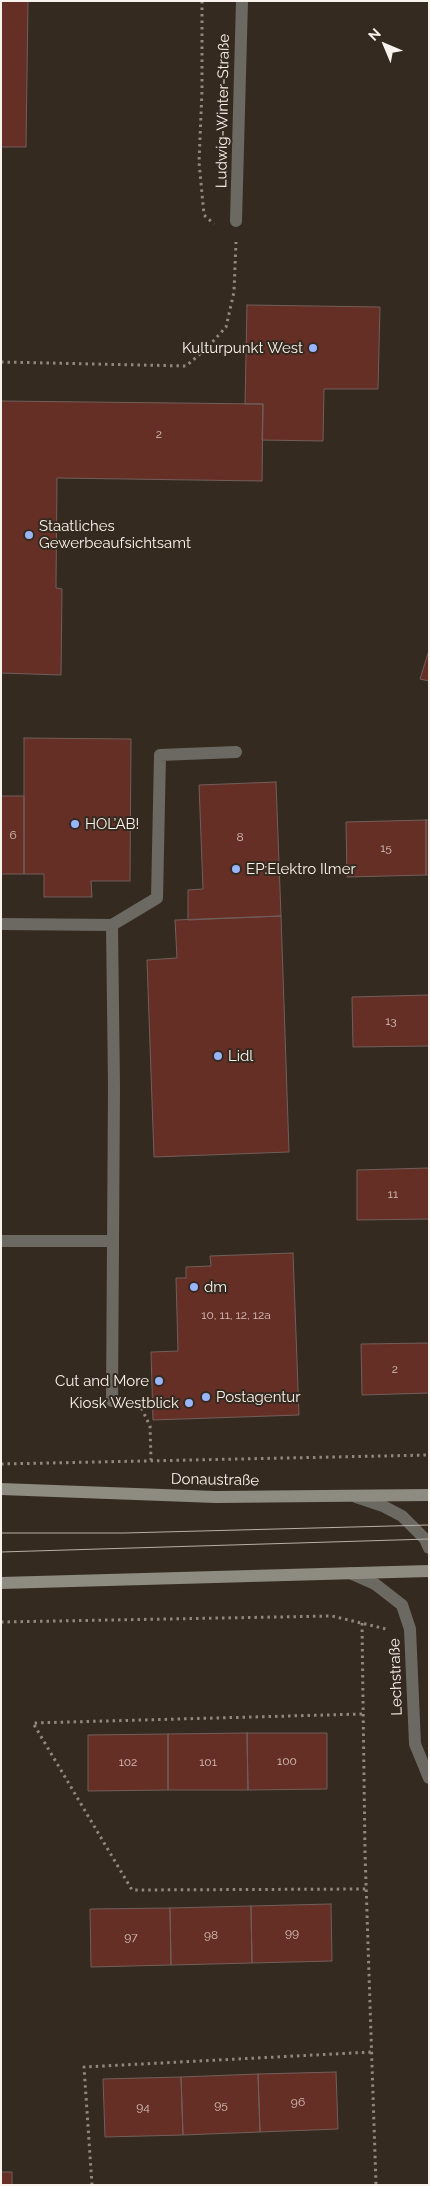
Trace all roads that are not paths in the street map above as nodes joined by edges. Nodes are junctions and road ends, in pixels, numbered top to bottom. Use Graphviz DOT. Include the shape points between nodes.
graph roads {
  1 [pos="242,1"];
  2 [pos="236,222"];
  3 [pos="236,752"];
  4 [pos="1,924"];
  5 [pos="112,925"];
  6 [pos="1,1241"];
  7 [pos="113,1241"];
  8 [pos="112,1401"];
  9 [pos="1,1489"];
  10 [pos="429,1495"];
  11 [pos="352,1496"];
  12 [pos="429,1548"];
  13 [pos="429,1571"];
  14 [pos="350,1574"];
  15 [pos="1,1584"];
  16 [pos="429,1778"];
  1 -- 2 [label="street, Ludwig-Winter-Straße"];
  3 -- 5 [label="street" via="160,755 157,898"];
  4 -- 5 [label="street"];
  5 -- 7 [label="street"];
  6 -- 7 [label="street"];
  7 -- 8 [label="street"];
  9 -- 11 [label="main road, Donaustraße" via="216,1497"];
  10 -- 11 [label="main road, Donaustraße"];
  11 -- 12 [label="street" via="402,1516 419,1532"];
  13 -- 14 [label="main road"];
  14 -- 15 [label="main road"];
  14 -- 16 [label="street, Lechstraße" via="375,1584 402,1605 410,1629 415,1744"];
}
